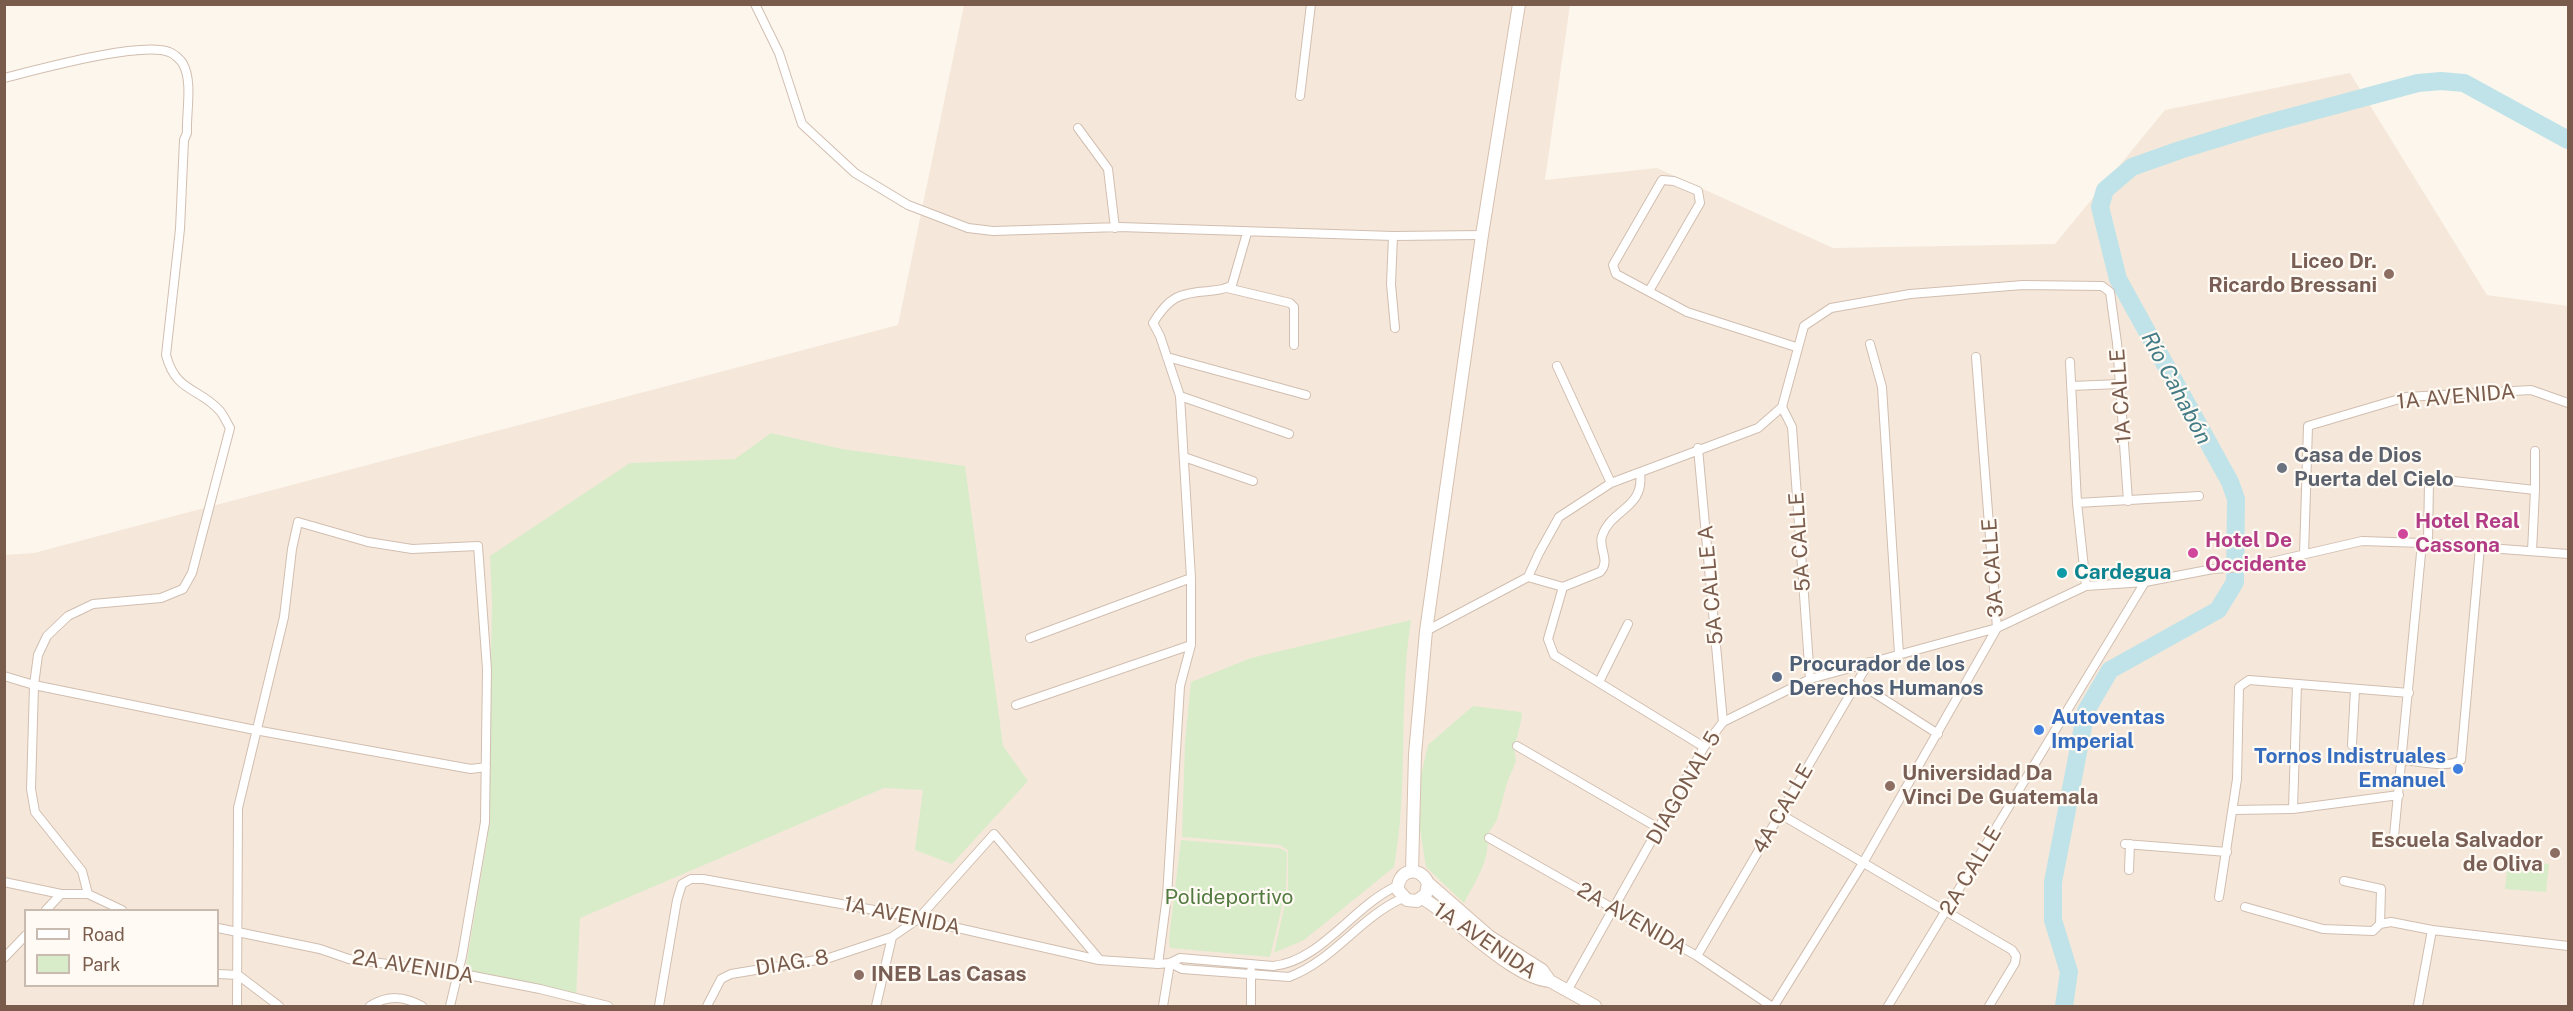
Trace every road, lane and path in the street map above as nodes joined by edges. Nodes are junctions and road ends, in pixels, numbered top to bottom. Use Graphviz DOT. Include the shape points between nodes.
graph roads {
  1 [pos="755,4"];
  2 [pos="1311,4"];
  3 [pos="1519,4"];
  4 [pos="4,78"];
  5 [pos="1300,96"];
  6 [pos="1078,128"];
  7 [pos="1115,228"];
  8 [pos="1247,233"];
  9 [pos="1482,235"];
  10 [pos="1393,236"];
  11 [pos="1227,288"];
  12 [pos="1649,291"];
  13 [pos="1395,328"];
  14 [pos="1870,344"];
  15 [pos="1294,345"];
  16 [pos="1796,347"];
  17 [pos="1167,357"];
  18 [pos="1976,357"];
  19 [pos="2070,362"];
  20 [pos="1557,366"];
  21 [pos="2120,384"];
  22 [pos="2071,386"];
  23 [pos="1305,395"];
  24 [pos="1180,396"];
  25 [pos="2568,403"];
  26 [pos="1782,407"];
  27 [pos="1289,434"];
  28 [pos="1698,448"];
  29 [pos="2535,451"];
  30 [pos="1185,457"];
  31 [pos="1640,473"];
  32 [pos="1253,481"];
  33 [pos="1611,483"];
  34 [pos="2535,490"];
  35 [pos="2199,496"];
  36 [pos="2128,501"];
  37 [pos="2077,502"];
  38 [pos="2425,543"];
  39 [pos="2480,547"];
  40 [pos="2532,551"];
  41 [pos="2304,554"];
  42 [pos="2568,554"];
  43 [pos="1528,577"];
  44 [pos="1191,578"];
  45 [pos="2145,582"];
  46 [pos="2086,586"];
  47 [pos="1563,587"];
  48 [pos="1628,624"];
  49 [pos="1997,628"];
  50 [pos="1426,631"];
  51 [pos="1030,638"];
  52 [pos="1191,645"];
  53 [pos="1899,654"];
  54 [pos="1869,662"];
  55 [pos="4,676"];
  56 [pos="1810,679"];
  57 [pos="1599,682"];
  58 [pos="1857,682"];
  59 [pos="2296,684"];
  60 [pos="34,685"];
  61 [pos="2355,690"];
  62 [pos="2409,693"];
  63 [pos="1016,705"];
  64 [pos="1723,722"];
  65 [pos="255,730"];
  66 [pos="1938,734"];
  67 [pos="2352,745"];
  68 [pos="1517,746"];
  69 [pos="1704,747"];
  70 [pos="2403,760"];
  71 [pos="486,766"];
  72 [pos="2400,795"];
  73 [pos="2234,810"];
  74 [pos="2293,810"];
  75 [pos="1780,814"];
  76 [pos="1660,829"];
  77 [pos="2394,836"];
  78 [pos="1489,838"];
  79 [pos="2227,852"];
  80 [pos="1863,863"];
  81 [pos="2129,870"];
  82 [pos="1412,871"];
  83 [pos="2344,880"];
  84 [pos="4,882"];
  85 [pos="1428,883"];
  86 [pos="1400,892"];
  87 [pos="62,894"];
  88 [pos="88,894"];
  89 [pos="2219,897"];
  90 [pos="1422,898"];
  91 [pos="108,907"];
  92 [pos="2245,907"];
  93 [pos="47,909"];
  94 [pos="1614,909"];
  95 [pos="1946,913"];
  96 [pos="918,919"];
  97 [pos="2380,924"];
  98 [pos="219,928"];
  99 [pos="2432,930"];
  100 [pos="236,932"];
  101 [pos="24,937"];
  102 [pos="892,937"];
  103 [pos="2568,946"];
  104 [pos="1697,956"];
  105 [pos="4,958"];
  106 [pos="1099,960"];
  107 [pos="1170,963"];
  108 [pos="1158,964"];
  109 [pos="1250,965"];
  110 [pos="219,974"];
  111 [pos="458,974"];
  112 [pos="238,975"];
  113 [pos="1252,975"];
  114 [pos="1550,981"];
  115 [pos="1567,991"];
  116 [pos="237,1006"];
  117 [pos="279,1006"];
  118 [pos="370,1006"];
  119 [pos="422,1006"];
  120 [pos="450,1006"];
  121 [pos="608,1006"];
  122 [pos="659,1006"];
  123 [pos="707,1006"];
  124 [pos="876,1006"];
  125 [pos="1163,1006"];
  126 [pos="1251,1006"];
  127 [pos="1595,1006"];
  128 [pos="1773,1006"];
  129 [pos="1888,1006"];
  130 [pos="1989,1006"];
  131 [pos="2418,1006"];
  1 -- 7 [label="street" via="779,53 802,124 855,173 908,205 968,228"];
  2 -- 5 [label="street"];
  3 -- 9 [label="main road"];
  4 -- 60 [label="street" via="72,61 148,49 169,52 182,62 187,79 187,133 166,355 171,371 182,384 219,411 230,428 192,573 183,589 161,598 93,604 68,616 47,636 38,655"];
  6 -- 7 [label="street" via="1108,169"];
  7 -- 8 [label="street"];
  8 -- 10 [label="street"];
  8 -- 11 [label="street" via="1236,278"];
  9 -- 10 [label="street"];
  9 -- 50 [label="main road"];
  10 -- 13 [label="street" via="1391,284"];
  11 -- 15 [label="street" via="1290,303 1294,307"];
  11 -- 17 [label="street" via="1184,293 1167,302 1153,323"];
  12 -- 12 [label="street" via="1616,274 1613,266 1662,180 1668,179 1698,191 1700,203"];
  12 -- 16 [label="street" via="1687,312"];
  14 -- 53 [label="street" via="1882,387"];
  16 -- 21 [label="street, 1A CALLE" via="1804,326 1831,308 1899,296 2023,285 2102,285 2110,292"];
  16 -- 26 [label="street"];
  17 -- 23 [label="street"];
  17 -- 24 [label="street"];
  18 -- 49 [label="street, 3A CALLE"];
  19 -- 22 [label="street"];
  20 -- 33 [label="street"];
  21 -- 22 [label="street"];
  21 -- 36 [label="street, 1A CALLE"];
  22 -- 37 [label="street"];
  24 -- 27 [label="street"];
  24 -- 30 [label="street"];
  25 -- 41 [label="street, 1A AVENIDA" via="2531,390 2406,397 2308,426"];
  26 -- 28 [label="street" via="1758,428"];
  26 -- 56 [label="street, 5A CALLE" via="1792,427"];
  28 -- 31 [label="street"];
  28 -- 64 [label="street, 5A CALLE A"];
  29 -- 34 [label="street"];
  30 -- 32 [label="street"];
  30 -- 44 [label="street"];
  31 -- 33 [label="street"];
  31 -- 47 [label="street" via="1640,490 1606,526 1600,539 1604,568"];
  33 -- 43 [label="street" via="1559,517"];
  34 -- 38 [label="street" via="2431,480"];
  34 -- 40 [label="street"];
  35 -- 36 [label="street"];
  36 -- 37 [label="street"];
  37 -- 46 [label="street"];
  38 -- 39 [label="street, DIAGONAL 5"];
  38 -- 41 [label="street, DIAGONAL 5" via="2362,541"];
  38 -- 62 [label="street"];
  39 -- 40 [label="street, DIAGONAL 5"];
  39 -- 70 [label="street" via="2461,760 2448,764"];
  40 -- 42 [label="street, DIAGONAL 5"];
  41 -- 45 [label="street, DIAGONAL 5" via="2254,566 2212,569"];
  43 -- 47 [label="street"];
  43 -- 50 [label="street"];
  44 -- 51 [label="street"];
  44 -- 52 [label="street"];
  45 -- 46 [label="street, DIAGONAL 5"];
  45 -- 95 [label="street, 2A CALLE"];
  46 -- 49 [label="street, DIAGONAL 5"];
  47 -- 57 [label="street" via="1549,647 1554,655"];
  48 -- 57 [label="street"];
  49 -- 53 [label="street, DIAGONAL 5"];
  49 -- 66 [label="street, 3A CALLE"];
  50 -- 82 [label="main road" via="1415,754"];
  52 -- 63 [label="street"];
  52 -- 108 [label="street" via="1180,686 1167,896"];
  53 -- 54 [label="street, DIAGONAL 5"];
  54 -- 56 [label="street, DIAGONAL 5"];
  54 -- 58 [label="street, 4A CALLE"];
  55 -- 60 [label="street"];
  56 -- 64 [label="street, DIAGONAL 5"];
  57 -- 69 [label="street"];
  58 -- 66 [label="street"];
  58 -- 75 [label="street, 4A CALLE"];
  59 -- 61 [label="street"];
  59 -- 73 [label="street" via="2249,680 2239,687"];
  59 -- 74 [label="street"];
  60 -- 65 [label="street"];
  60 -- 88 [label="street" via="31,789 35,812 82,871"];
  61 -- 62 [label="street"];
  61 -- 67 [label="street"];
  62 -- 70 [label="street"];
  64 -- 69 [label="street, DIAGONAL 5"];
  65 -- 71 [label="street" via="471,769"];
  65 -- 71 [label="street" via="284,617 298,522 368,542 412,549 478,546 487,669"];
  65 -- 100 [label="street" via="237,808"];
  66 -- 80 [label="street, 3A CALLE"];
  68 -- 76 [label="street"];
  69 -- 76 [label="street, DIAGONAL 5"];
  70 -- 72 [label="street"];
  71 -- 111 [label="street" via="485,822"];
  72 -- 74 [label="street"];
  72 -- 77 [label="street"];
  73 -- 74 [label="street"];
  73 -- 79 [label="street"];
  75 -- 80 [label="street"];
  75 -- 104 [label="street, 4A CALLE"];
  76 -- 94 [label="street, DIAGONAL 5"];
  78 -- 94 [label="street, 2A AVENIDA"];
  79 -- 81 [label="street" via="2128,844"];
  79 -- 89 [label="street"];
  80 -- 95 [label="street"];
  80 -- 128 [label="street, 3A CALLE"];
  82 -- 85 [label="main road" via="1422,874"];
  82 -- 86 [label="main road" via="1402,876"];
  83 -- 97 [label="street" via="2381,889"];
  84 -- 87 [label="street"];
  85 -- 90 [label="main road"];
  85 -- 114 [label="main road, 1A AVENIDA" via="1490,938 1542,970"];
  86 -- 90 [label="main road" via="1412,902"];
  86 -- 109 [label="street, 1A AVENIDA" via="1381,893 1296,960 1280,966"];
  86 -- 113 [label="street" via="1348,939 1301,973 1289,977"];
  87 -- 88 [label="street"];
  87 -- 93 [label="street"];
  88 -- 91 [label="street"];
  90 -- 114 [label="main road, 1A AVENIDA" via="1537,980"];
  92 -- 97 [label="street" via="2323,929 2373,931"];
  94 -- 104 [label="street, 2A AVENIDA"];
  94 -- 115 [label="street, DIAGONAL 5"];
  95 -- 129 [label="street, 2A CALLE"];
  95 -- 130 [label="street" via="2012,950 2016,956"];
  96 -- 102 [label="street, DIAG. 8"];
  96 -- 106 [label="street, 1A AVENIDA"];
  96 -- 106 [label="street, DIAG. 8" via="994,834"];
  96 -- 122 [label="street, 1A AVENIDA" via="691,879 682,884 677,900"];
  97 -- 99 [label="street" via="2391,922"];
  98 -- 100 [label="street, 2A AVENIDA"];
  99 -- 103 [label="street"];
  99 -- 131 [label="street"];
  100 -- 111 [label="street, 2A AVENIDA" via="349,959"];
  100 -- 112 [label="street"];
  101 -- 105 [label="street"];
  102 -- 123 [label="street, DIAG. 8" via="839,955 731,974 721,979"];
  102 -- 124 [label="street"];
  104 -- 128 [label="street, 2A AVENIDA"];
  106 -- 108 [label="street, 1A AVENIDA"];
  107 -- 108 [label="street, 1A AVENIDA"];
  107 -- 109 [label="street, 1A AVENIDA" via="1180,958"];
  107 -- 113 [label="street" via="1182,969"];
  107 -- 125 [label="street"];
  109 -- 113 [label="street"];
  110 -- 112 [label="street"];
  111 -- 120 [label="street"];
  111 -- 121 [label="street, 2A AVENIDA"];
  112 -- 116 [label="street"];
  112 -- 117 [label="street"];
  113 -- 126 [label="street"];
  114 -- 115 [label="main road, 1A AVENIDA"];
  115 -- 127 [label="main road, 1A AVENIDA"];
  118 -- 119 [label="street" via="394,997"];
}
